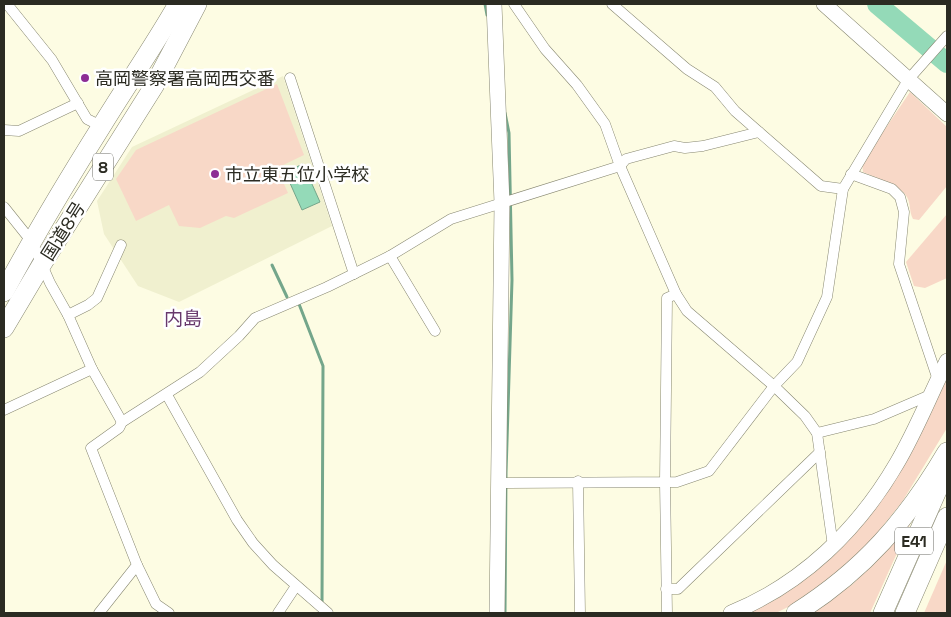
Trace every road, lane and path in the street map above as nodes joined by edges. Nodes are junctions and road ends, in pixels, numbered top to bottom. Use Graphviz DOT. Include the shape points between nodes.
graph roads {
  1 [pos="6,4"];
  2 [pos="178,4"];
  3 [pos="197,4"];
  4 [pos="494,4"];
  5 [pos="514,4"];
  6 [pos="612,4"];
  7 [pos="824,4"];
  8 [pos="945,39"];
  9 [pos="290,78"];
  10 [pos="908,80"];
  11 [pos="78,103"];
  12 [pos="947,114"];
  13 [pos="101,126"];
  14 [pos="4,130"];
  15 [pos="759,132"];
  16 [pos="620,166"];
  17 [pos="851,174"];
  18 [pos="843,189"];
  19 [pos="502,203"];
  20 [pos="4,207"];
  21 [pos="32,242"];
  22 [pos="121,245"];
  23 [pos="390,256"];
  24 [pos="42,264"];
  25 [pos="354,274"];
  26 [pos="4,292"];
  27 [pos="676,294"];
  28 [pos="68,314"];
  29 [pos="4,328"];
  30 [pos="435,331"];
  31 [pos="947,361"];
  32 [pos="92,369"];
  33 [pos="938,380"];
  34 [pos="774,386"];
  35 [pos="167,394"];
  36 [pos="930,395"];
  37 [pos="4,410"];
  38 [pos="122,422"];
  39 [pos="817,432"];
  40 [pos="820,452"];
  41 [pos="947,452"];
  42 [pos="947,469"];
  43 [pos="578,481"];
  44 [pos="665,482"];
  45 [pos="498,483"];
  46 [pos="947,517"];
  47 [pos="947,536"];
  48 [pos="833,546"];
  49 [pos="137,565"];
  50 [pos="296,586"];
  51 [pos="666,589"];
  52 [pos="99,613"];
  53 [pos="169,613"];
  54 [pos="278,613"];
  55 [pos="328,613"];
  56 [pos="497,613"];
  57 [pos="580,613"];
  58 [pos="667,613"];
  59 [pos="731,613"];
  60 [pos="796,613"];
  61 [pos="883,613"];
  62 [pos="906,613"];
  1 -- 11 [label="street" via="52,60"];
  2 -- 13 [label="highway, 国道8号 / 8"];
  3 -- 24 [label="highway, 国道8号 / 8" via="154,86"];
  4 -- 19 [label="street"];
  5 -- 16 [label="street" via="605,124"];
  6 -- 15 [label="street" via="687,69 715,87 734,111"];
  7 -- 10 [label="street"];
  8 -- 10 [label="street"];
  9 -- 25 [label="street"];
  10 -- 12 [label="street"];
  10 -- 17 [label="street"];
  11 -- 13 [label="street" via="87,119"];
  11 -- 14 [label="street" via="19,130"];
  13 -- 21 [label="highway, 国道8号 / 8"];
  15 -- 16 [label="street" via="703,146 674,146 626,159"];
  15 -- 18 [label="street" via="821,186"];
  16 -- 19 [label="street"];
  16 -- 27 [label="street"];
  17 -- 18 [label="street"];
  17 -- 33 [label="street" via="892,189 900,197 904,212 899,264"];
  18 -- 34 [label="street" via="827,297 797,362"];
  19 -- 23 [label="street" via="451,219"];
  19 -- 45 [label="street"];
  20 -- 21 [label="street"];
  21 -- 24 [label="street"];
  21 -- 26 [label="highway, 国道8号 / 8"];
  22 -- 28 [label="street" via="97,298"];
  23 -- 25 [label="street"];
  23 -- 30 [label="street"];
  24 -- 28 [label="street"];
  24 -- 29 [label="highway, 国道8号 / 8"];
  25 -- 35 [label="street" via="255,318 200,372"];
  27 -- 34 [label="street" via="687,311"];
  27 -- 44 [label="street" via="667,298"];
  28 -- 32 [label="street"];
  31 -- 33 [label="street"];
  32 -- 37 [label="street"];
  32 -- 38 [label="street"];
  33 -- 36 [label="street"];
  34 -- 39 [label="street"];
  34 -- 44 [label="street" via="709,471 678,482"];
  35 -- 38 [label="street"];
  35 -- 50 [label="street" via="236,520 273,565"];
  36 -- 39 [label="street" via="874,418"];
  36 -- 48 [label="street" via="880,490"];
  38 -- 49 [label="street" via="119,428 91,448"];
  39 -- 40 [label="street"];
  40 -- 48 [label="street"];
  40 -- 51 [label="street" via="678,590"];
  41 -- 60 [label="highway" via="921,494 887,538 844,580"];
  42 -- 61 [label="highway, E41"];
  43 -- 44 [label="street"];
  43 -- 45 [label="street"];
  43 -- 57 [label="street"];
  44 -- 51 [label="street"];
  45 -- 56 [label="street"];
  46 -- 62 [label="highway, E41"];
  47 -- 62 [label="highway"];
  48 -- 59 [label="street" via="778,590"];
  49 -- 52 [label="street"];
  49 -- 53 [label="street" via="156,604"];
  50 -- 54 [label="street"];
  50 -- 55 [label="street"];
  51 -- 58 [label="street"];
}
